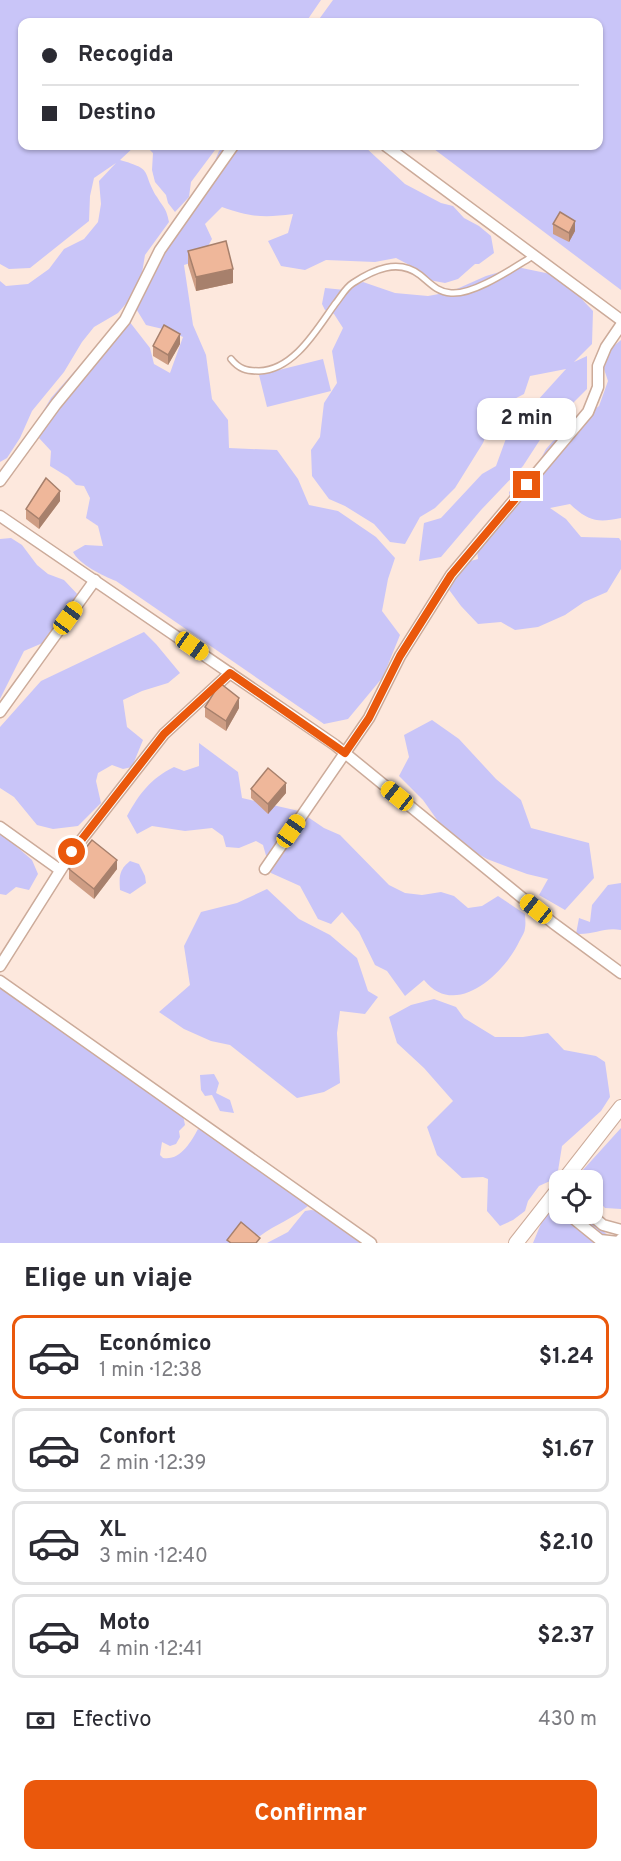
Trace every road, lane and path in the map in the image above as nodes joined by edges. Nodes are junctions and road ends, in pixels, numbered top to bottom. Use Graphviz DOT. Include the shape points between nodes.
graph roads {
  1 [pos="230,150"];
  2 [pos="391,150"];
  3 [pos="534,256"];
  4 [pos="621,322"];
  5 [pos="231,359"];
  6 [pos="0,481"];
  7 [pos="0,516"];
  8 [pos="95,580"];
  9 [pos="230,673"];
  10 [pos="0,712"];
  11 [pos="345,753"];
  12 [pos="0,827"];
  13 [pos="265,869"];
  14 [pos="60,870"];
  15 [pos="0,966"];
  16 [pos="621,973"];
  17 [pos="0,981"];
  18 [pos="621,1107"];
  19 [pos="572,1170"];
  20 [pos="549,1204"];
  21 [pos="580,1224"];
  22 [pos="602,1224"];
  23 [pos="621,1230"];
  24 [pos="621,1239"];
  25 [pos="371,1243"];
  26 [pos="516,1243"];
  1 -- 6 [label="street" via="160,250 125,320"];
  2 -- 3 [label="street"];
  3 -- 4 [label="street"];
  3 -- 5 [label="lane" via="483,284 453,294 405,266 371,271 349,285 298,351 281,365 267,371 249,371"];
  4 -- 11 [label="street" via="598,366 598,387 588,412 451,575"];
  7 -- 8 [label="street"];
  8 -- 9 [label="street"];
  8 -- 10 [label="street"];
  9 -- 11 [label="street"];
  9 -- 14 [label="street" via="164,734"];
  11 -- 13 [label="street"];
  11 -- 16 [label="street" via="553,923"];
  12 -- 14 [label="street"];
  14 -- 15 [label="street"];
  17 -- 25 [label="street"];
  18 -- 19 [label="street"];
  20 -- 26 [label="street"];
  21 -- 24 [label="street" via="600,1240"];
  22 -- 23 [label="street"];
}
